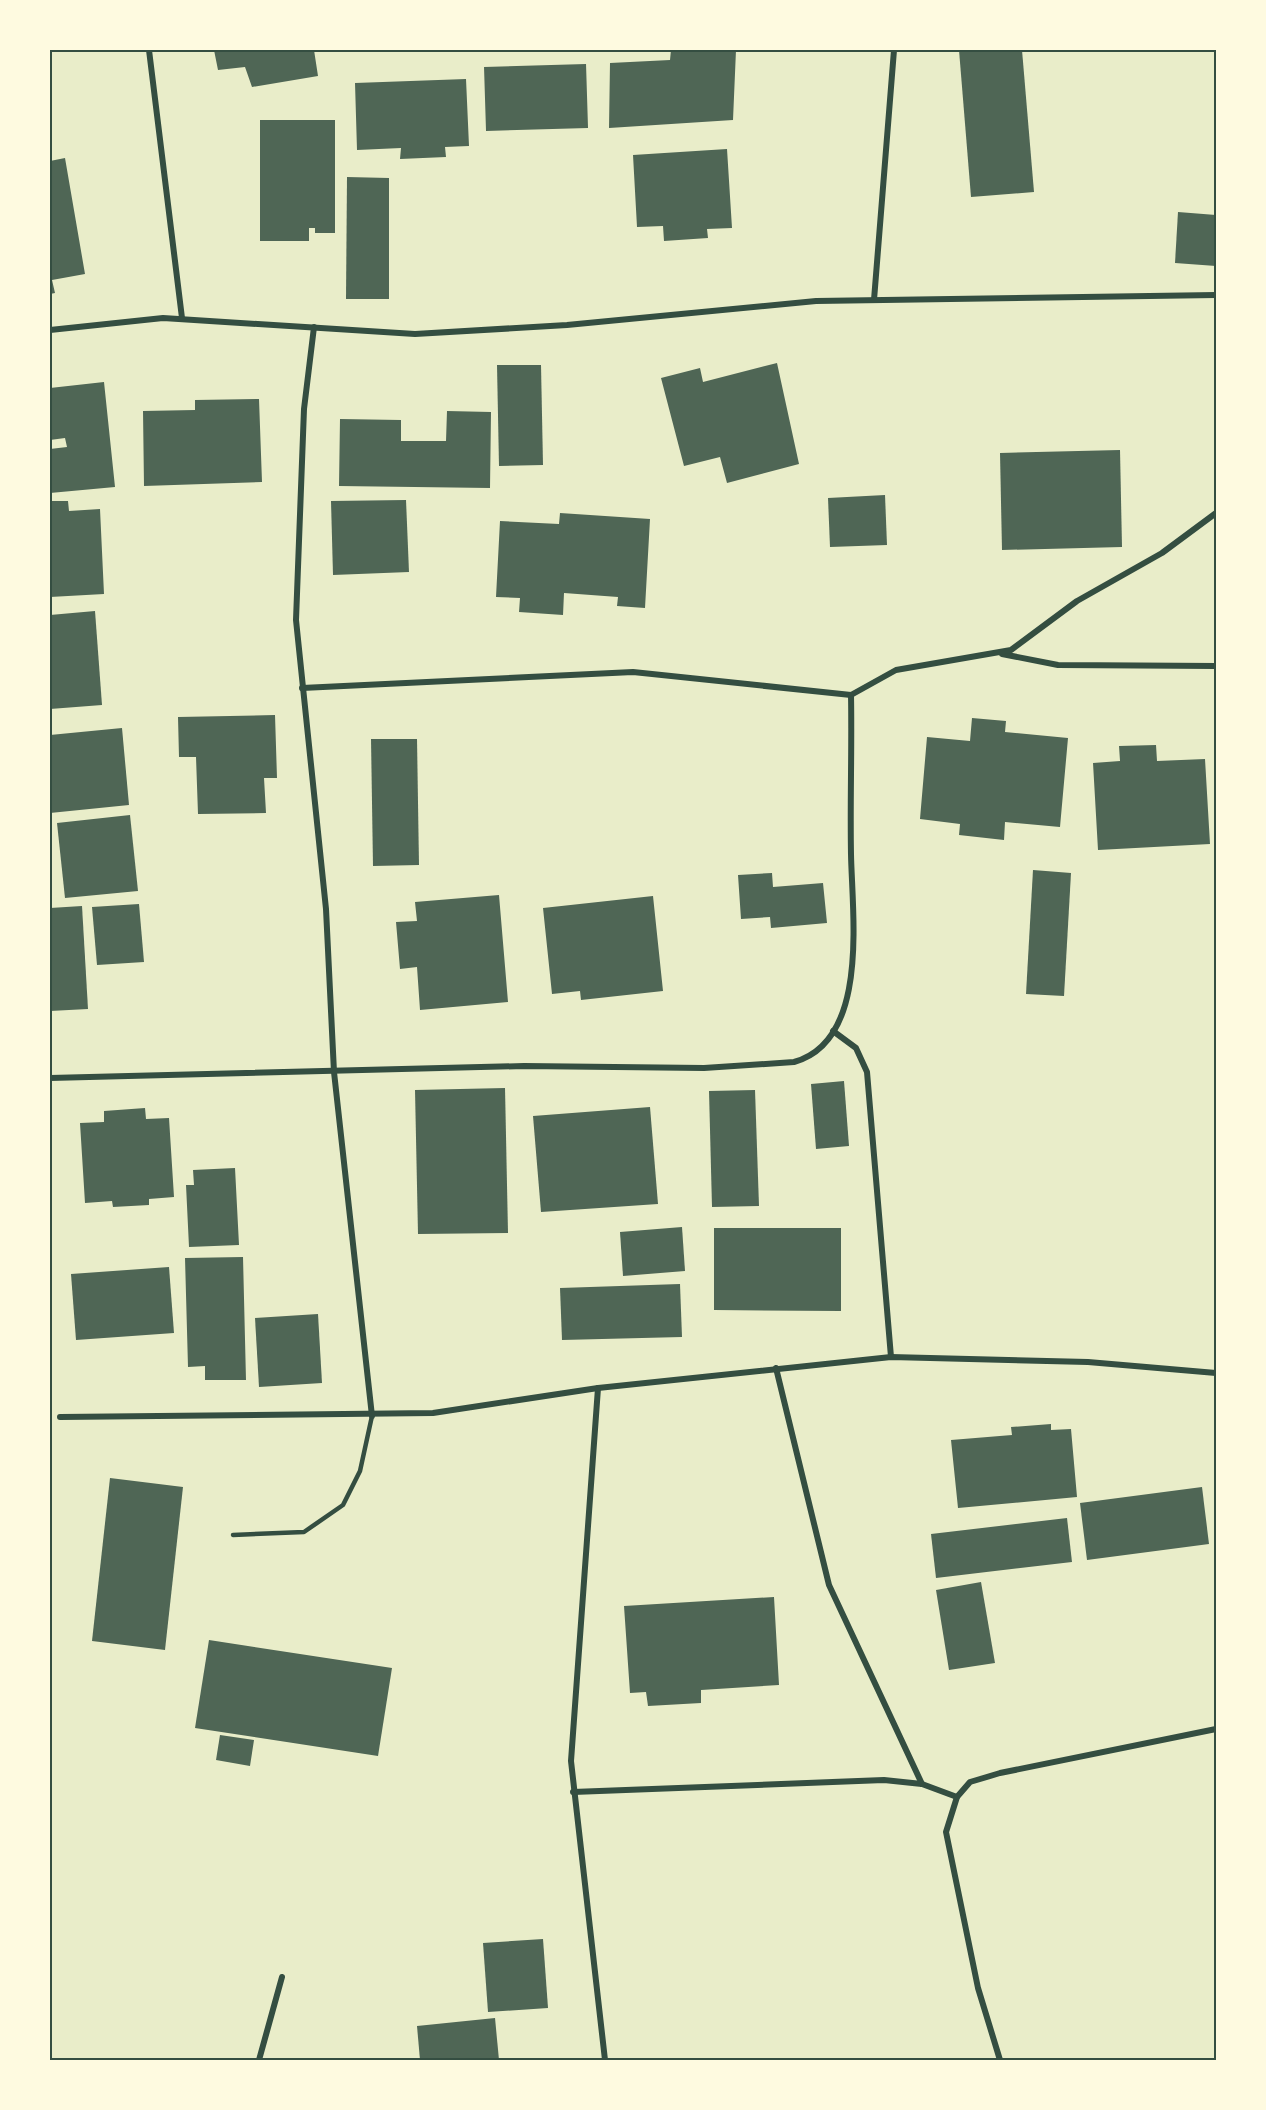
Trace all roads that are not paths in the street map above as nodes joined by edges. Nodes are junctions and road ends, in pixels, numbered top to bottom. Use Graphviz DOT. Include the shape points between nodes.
graph roads {
  1 [pos="149,50"];
  2 [pos="894,50"];
  3 [pos="1216,295"];
  4 [pos="874,300"];
  5 [pos="182,318"];
  6 [pos="314,327"];
  7 [pos="50,330"];
  8 [pos="1216,513"];
  9 [pos="1002,654"];
  10 [pos="1216,666"];
  11 [pos="302,688"];
  12 [pos="851,694"];
  13 [pos="833,1031"];
  14 [pos="334,1072"];
  15 [pos="50,1078"];
  16 [pos="891,1357"];
  17 [pos="776,1368"];
  18 [pos="1216,1373"];
  19 [pos="598,1388"];
  20 [pos="372,1416"];
  21 [pos="60,1417"];
  22 [pos="234,1535"];
  23 [pos="1216,1729"];
  24 [pos="922,1784"];
  25 [pos="573,1791"];
  26 [pos="957,1797"];
  27 [pos="282,1977"];
  28 [pos="259,2061"];
  29 [pos="605,2061"];
  30 [pos="1000,2061"];
  1 -- 5 [label="street"];
  2 -- 4 [label="street"];
  3 -- 4 [label="street"];
  4 -- 6 [label="street" via="816,301 567,325 415,334"];
  5 -- 6 [label="street"];
  5 -- 7 [label="street"];
  6 -- 11 [label="street" via="304,409 297,530 296,620"];
  8 -- 9 [label="street" via="1162,554 1077,601"];
  9 -- 10 [label="street" via="1058,665"];
  9 -- 12 [label="street" via="896,670"];
  11 -- 12 [label="street" via="633,672"];
  11 -- 14 [label="street" via="326,909"];
  12 -- 13 [label="street" via="855,958 844,1007"];
  13 -- 14 [label="street" via="816,1053 794,1062 704,1068 536,1066"];
  13 -- 16 [label="street" via="856,1048 867,1072"];
  14 -- 15 [label="street"];
  14 -- 20 [label="street"];
  16 -- 17 [label="street"];
  16 -- 18 [label="street" via="1088,1362"];
  17 -- 19 [label="street"];
  17 -- 24 [label="street" via="829,1585"];
  19 -- 20 [label="street" via="433,1413"];
  19 -- 25 [label="street" via="574,1695"];
  20 -- 21 [label="street"];
  20 -- 22 [label="lane" via="360,1471 343,1505 304,1532"];
  23 -- 26 [label="street" via="1000,1773 970,1782"];
  24 -- 25 [label="street" via="873,1780"];
  24 -- 26 [label="street"];
  25 -- 29 [label="street"];
  26 -- 30 [label="street" via="946,1832 978,1988"];
  27 -- 28 [label="street"];
}
